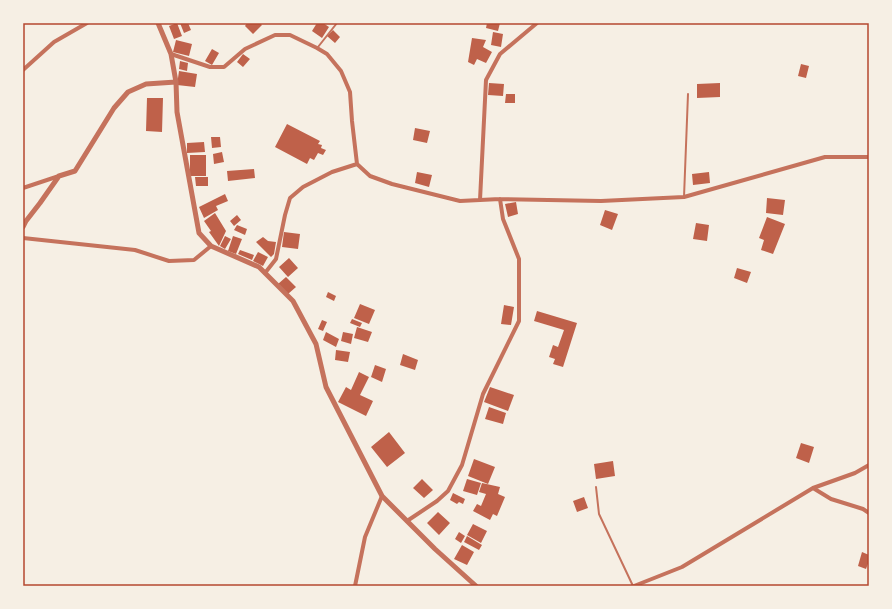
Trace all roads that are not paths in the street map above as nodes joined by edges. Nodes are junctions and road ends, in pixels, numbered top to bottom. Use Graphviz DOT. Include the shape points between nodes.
graph roads {
  1 [pos="87,23"];
  2 [pos="158,23"];
  3 [pos="337,23"];
  4 [pos="537,23"];
  5 [pos="317,48"];
  6 [pos="171,54"];
  7 [pos="23,70"];
  8 [pos="176,82"];
  9 [pos="688,94"];
  10 [pos="869,157"];
  11 [pos="357,164"];
  12 [pos="59,176"];
  13 [pos="23,188"];
  14 [pos="684,197"];
  15 [pos="500,199"];
  16 [pos="480,200"];
  17 [pos="23,227"];
  18 [pos="23,238"];
  19 [pos="211,246"];
  20 [pos="265,273"];
  21 [pos="869,465"];
  22 [pos="596,488"];
  23 [pos="813,488"];
  24 [pos="382,496"];
  25 [pos="869,513"];
  26 [pos="407,521"];
  27 [pos="356,586"];
  28 [pos="476,586"];
  29 [pos="633,586"];
  1 -- 7 [label="street" via="54,42"];
  2 -- 6 [label="street"];
  3 -- 5 [label="lane"];
  4 -- 16 [label="street" via="500,54 486,80"];
  5 -- 6 [label="street" via="290,35 275,35 245,49 224,67 210,67"];
  5 -- 11 [label="street" via="327,54 341,71 350,92"];
  6 -- 8 [label="street"];
  8 -- 12 [label="street" via="146,84 128,92 114,108 75,171"];
  8 -- 19 [label="street" via="177,112 199,233"];
  9 -- 14 [label="lane"];
  10 -- 14 [label="street" via="825,158"];
  11 -- 16 [label="street" via="370,176 392,184 460,200"];
  11 -- 20 [label="street" via="332,172 303,187 290,198 284,215 276,260"];
  12 -- 13 [label="street"];
  12 -- 17 [label="street"];
  14 -- 15 [label="street" via="601,201"];
  15 -- 16 [label="street"];
  15 -- 26 [label="street" via="503,219 519,259 519,321 483,394 462,465 448,491"];
  18 -- 19 [label="street" via="135,250 169,261 194,260"];
  19 -- 20 [label="street" via="259,267"];
  20 -- 24 [label="street" via="292,301 313,338 326,387"];
  21 -- 23 [label="street" via="855,473"];
  22 -- 29 [label="lane" via="599,514"];
  23 -- 25 [label="street" via="831,499 863,508"];
  23 -- 29 [label="street" via="682,567"];
  24 -- 26 [label="street"];
  24 -- 27 [label="street" via="365,537"];
  26 -- 28 [label="street"];
}
